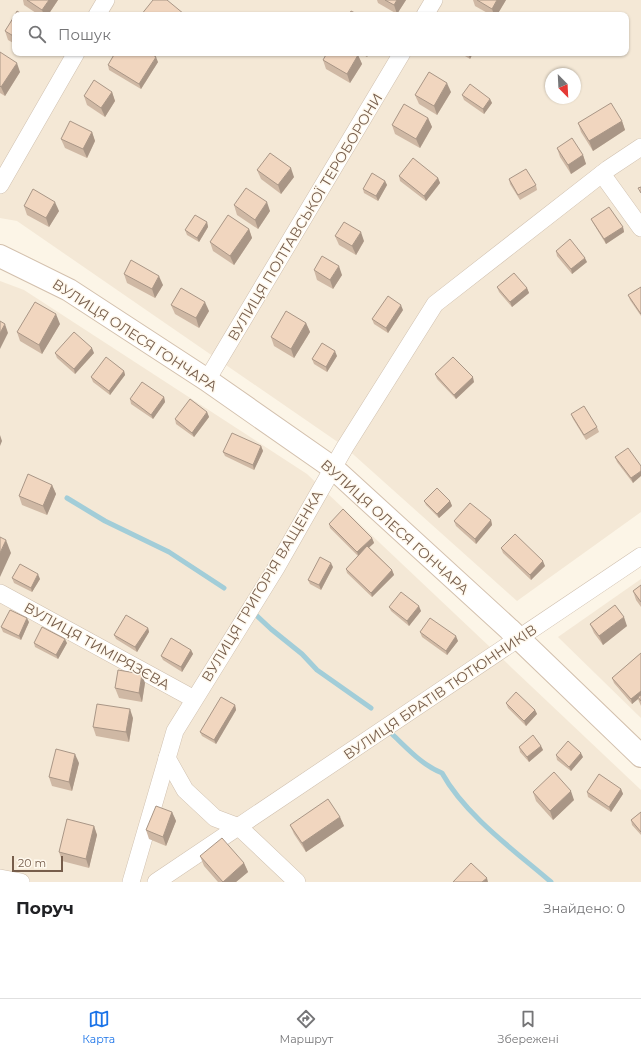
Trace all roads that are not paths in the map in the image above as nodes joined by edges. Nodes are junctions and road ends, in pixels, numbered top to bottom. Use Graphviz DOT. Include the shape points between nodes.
graph roads {
  1 [pos="106,0"];
  2 [pos="434,0"];
  3 [pos="100,12"];
  4 [pos="427,12"];
  5 [pos="74,56"];
  6 [pos="400,56"];
  7 [pos="641,147"];
  8 [pos="602,174"];
  9 [pos="0,185"];
  10 [pos="641,228"];
  11 [pos="0,256"];
  12 [pos="207,380"];
  13 [pos="332,468"];
  14 [pos="641,556"];
  15 [pos="0,593"];
  16 [pos="519,639"];
  17 [pos="194,699"];
  18 [pos="641,756"];
  19 [pos="167,758"];
  20 [pos="239,827"];
  21 [pos="0,878"];
  22 [pos="21,882"];
  23 [pos="130,882"];
  24 [pos="156,882"];
  25 [pos="296,882"];
  1 -- 3 [label="street"];
  2 -- 4 [label="street"];
  5 -- 9 [label="street"];
  6 -- 12 [label="street, ВУЛИЦЯ ПОЛТАВСЬКОЇ ТЕРОБОРОНИ"];
  7 -- 8 [label="street, ВУЛИЦЯ ГРИГОРІЯ ВАЩЕНКА"];
  8 -- 10 [label="street"];
  8 -- 13 [label="street, ВУЛИЦЯ ГРИГОРІЯ ВАЩЕНКА" via="435,304"];
  11 -- 12 [label="main road, ВУЛИЦЯ ОЛЕСЯ ГОНЧАРА" via="69,290"];
  12 -- 13 [label="main road, ВУЛИЦЯ ОЛЕСЯ ГОНЧАРА"];
  13 -- 16 [label="main road, ВУЛИЦЯ ОЛЕСЯ ГОНЧАРА"];
  13 -- 17 [label="street, ВУЛИЦЯ ГРИГОРІЯ ВАЩЕНКА" via="276,568"];
  14 -- 16 [label="street, ВУЛИЦЯ БРАТІВ ТЮТЮННИКІВ"];
  15 -- 17 [label="street, ВУЛИЦЯ ТИМІРЯЗЄВА"];
  16 -- 18 [label="main road, ВУЛИЦЯ ОЛЕСЯ ГОНЧАРА"];
  16 -- 20 [label="street, ВУЛИЦЯ БРАТІВ ТЮТЮННИКІВ"];
  17 -- 19 [label="street, ВУЛИЦЯ ГРИГОРІЯ ВАЩЕНКА" via="175,731"];
  19 -- 20 [label="street" via="185,790 215,818"];
  19 -- 23 [label="street, ВУЛИЦЯ ГРИГОРІЯ ВАЩЕНКА"];
  20 -- 24 [label="street, ВУЛИЦЯ БРАТІВ ТЮТЮННИКІВ"];
  20 -- 25 [label="street"];
  21 -- 22 [label="street"];
}
